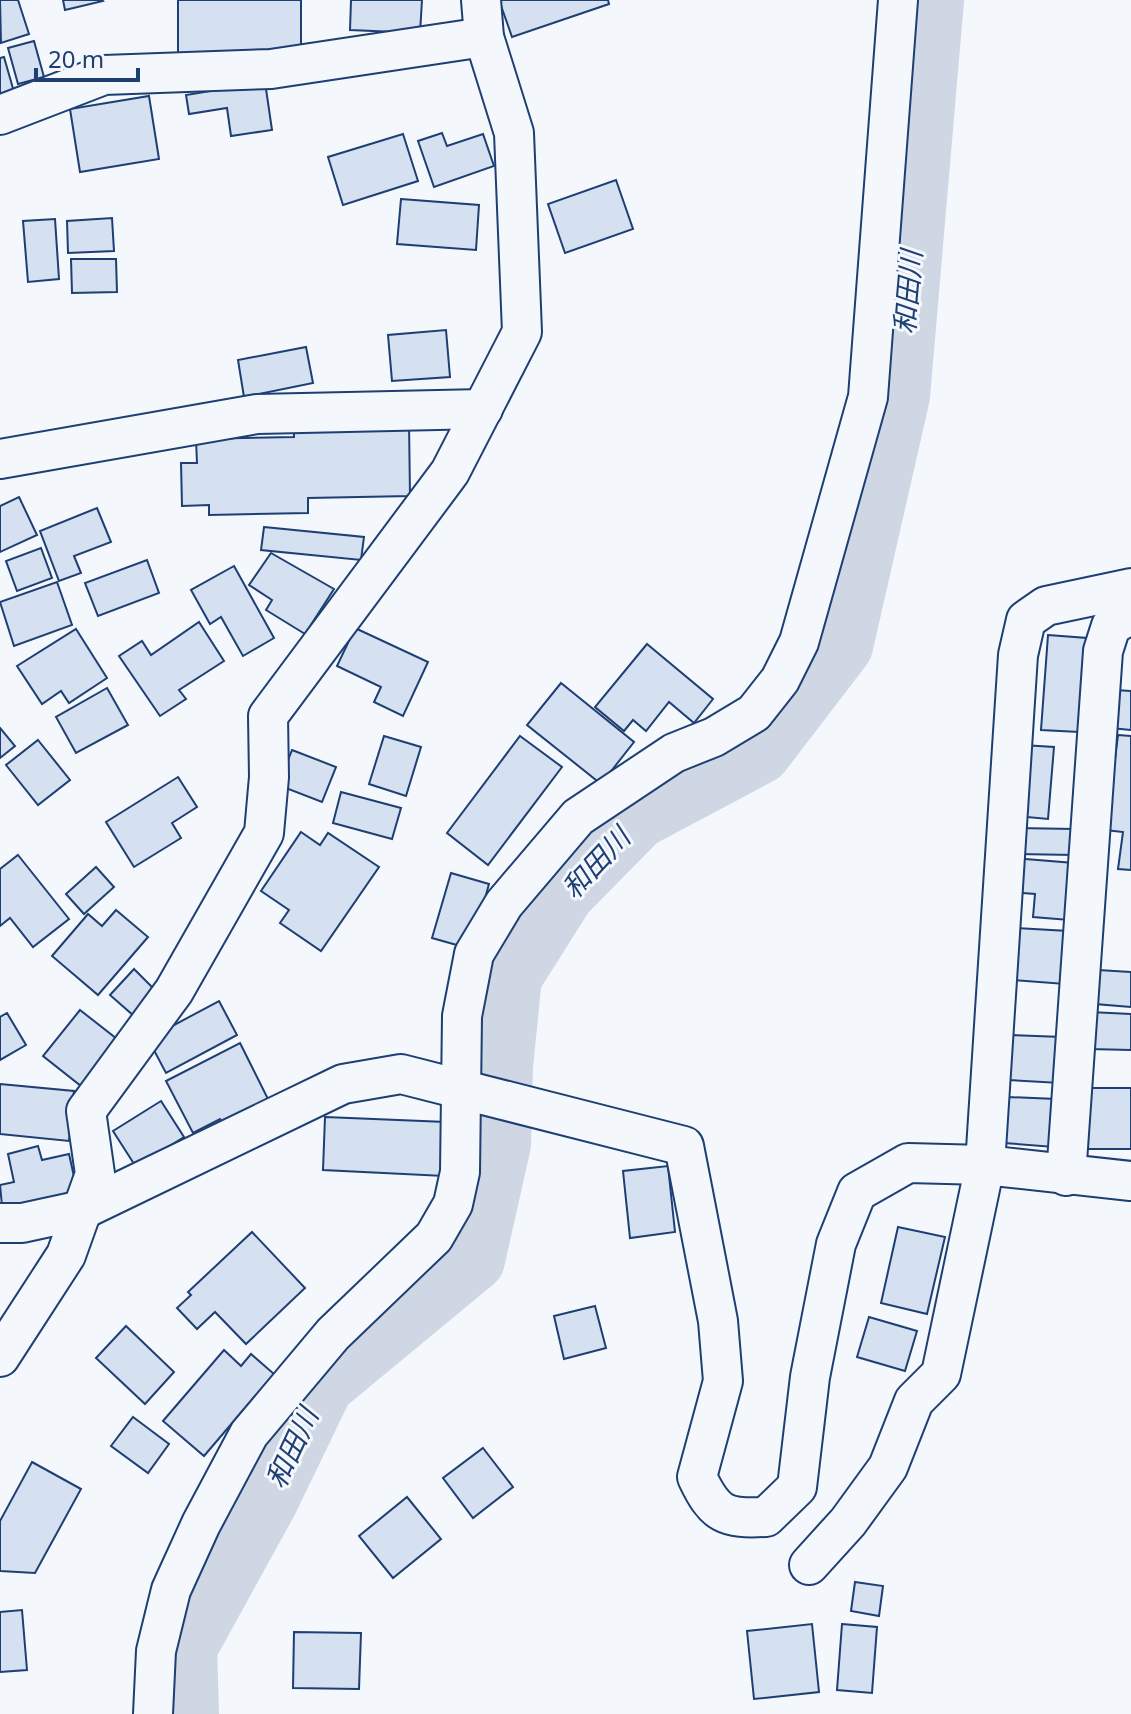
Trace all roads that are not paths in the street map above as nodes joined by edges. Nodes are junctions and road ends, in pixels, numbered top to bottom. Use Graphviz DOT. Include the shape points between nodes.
graph roads {
  1 [pos="481,0"];
  2 [pos="898,0"];
  3 [pos="484,37"];
  4 [pos="0,115"];
  5 [pos="483,409"];
  6 [pos="0,459"];
  7 [pos="1131,588"];
  8 [pos="1131,614"];
  9 [pos="472,1089"];
  10 [pos="985,1165"];
  11 [pos="1066,1176"];
  12 [pos="1131,1181"];
  13 [pos="82,1210"];
  14 [pos="0,1223"];
  15 [pos="0,1357"];
  16 [pos="809,1565"];
  17 [pos="153,1714"];
  1 -- 3 [label="street"];
  2 -- 9 [label="street" via="868,397 799,642 780,680 754,713 674,753 578,817 504,904 474,954 462,1016"];
  3 -- 4 [label="street" via="271,69 104,75"];
  3 -- 5 [label="street" via="514,133 522,332"];
  5 -- 6 [label="street" via="257,414"];
  5 -- 13 [label="street" via="450,472 268,716 264,833 174,991 86,1111 95,1174"];
  7 -- 10 [label="street" via="1046,606 1026,620 1018,655"];
  8 -- 11 [label="street" via="1111,626 1103,651"];
  9 -- 10 [label="street" via="684,1146 718,1321 723,1381 697,1477 708,1501 734,1519 766,1517 797,1487 810,1377 836,1244 857,1192 908,1163"];
  9 -- 13 [label="street" via="401,1074 343,1084"];
  9 -- 17 [label="street" via="453,1204 434,1237 333,1334 249,1434 201,1524 171,1590 156,1651"];
  10 -- 11 [label="street"];
  10 -- 16 [label="street" via="941,1374 914,1401 888,1467"];
  11 -- 12 [label="street"];
  13 -- 14 [label="street"];
  13 -- 15 [label="street" via="66,1255"];
}
